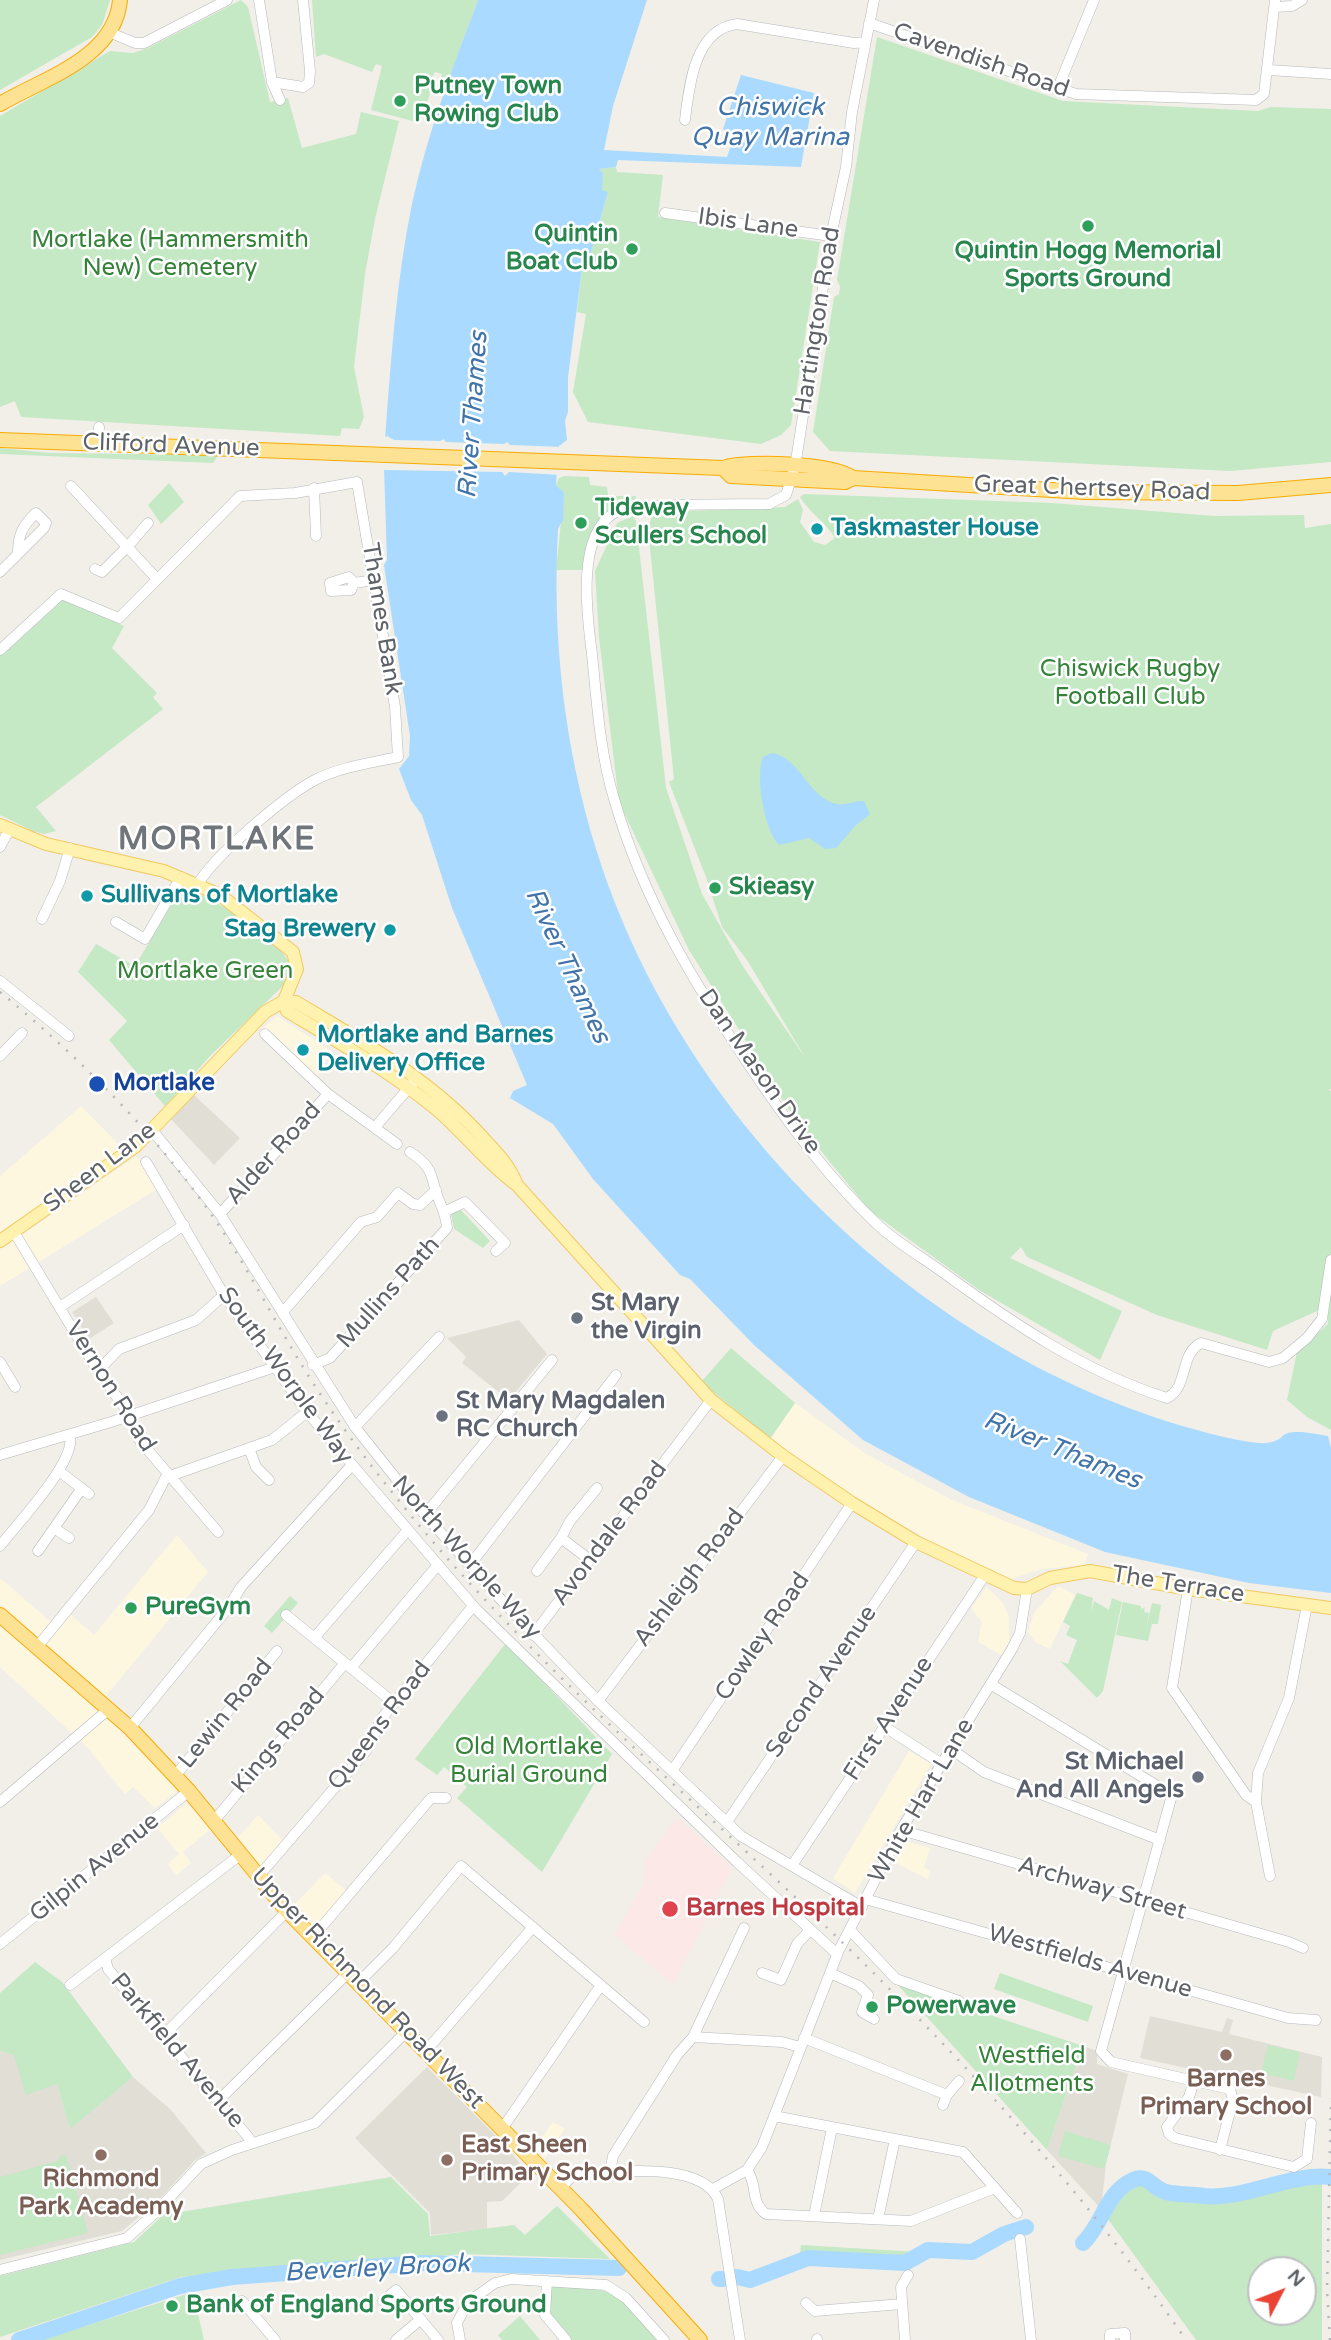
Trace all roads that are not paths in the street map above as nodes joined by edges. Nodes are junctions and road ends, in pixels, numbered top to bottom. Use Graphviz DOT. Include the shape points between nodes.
graph roads {
  1 [pos="120,0"];
  2 [pos="227,0"];
  3 [pos="259,0"];
  4 [pos="303,0"];
  5 [pos="874,0"];
  6 [pos="1094,0"];
  7 [pos="1302,0"];
  8 [pos="1275,4"];
  9 [pos="869,23"];
  10 [pos="111,33"];
  11 [pos="865,42"];
  12 [pos="1269,70"];
  13 [pos="1331,74"];
  14 [pos="272,82"];
  15 [pos="1057,90"];
  16 [pos="277,99"];
  17 [pos="0,104"];
  18 [pos="683,112"];
  19 [pos="665,213"];
  20 [pos="831,236"];
  21 [pos="99,427"];
  22 [pos="0,440"];
  23 [pos="98,444"];
  24 [pos="620,463"];
  25 [pos="794,473"];
  26 [pos="1331,485"];
  27 [pos="71,486"];
  28 [pos="314,488"];
  29 [pos="148,523"];
  30 [pos="316,536"];
  31 [pos="128,547"];
  32 [pos="19,554"];
  33 [pos="95,569"];
  34 [pos="0,572"];
  35 [pos="156,578"];
  36 [pos="374,580"];
  37 [pos="354,583"];
  38 [pos="0,650"];
  39 [pos="4,827"];
  40 [pos="0,846"];
  41 [pos="70,848"];
  42 [pos="181,877"];
  43 [pos="198,884"];
  44 [pos="42,919"];
  45 [pos="116,922"];
  46 [pos="0,981"];
  47 [pos="284,1001"];
  48 [pos="22,1033"];
  49 [pos="265,1034"];
  50 [pos="69,1036"];
  51 [pos="0,1056"];
  52 [pos="417,1077"];
  53 [pos="409,1090"];
  54 [pos="328,1094"];
  55 [pos="376,1126"];
  56 [pos="152,1130"];
  57 [pos="397,1144"];
  58 [pos="411,1152"];
  59 [pos="146,1162"];
  60 [pos="517,1185"];
  61 [pos="436,1190"];
  62 [pos="446,1211"];
  63 [pos="220,1214"];
  64 [pos="184,1224"];
  65 [pos="14,1232"];
  66 [pos="0,1241"];
  67 [pos="496,1251"];
  68 [pos="1331,1260"];
  69 [pos="223,1295"];
  70 [pos="60,1307"];
  71 [pos="283,1312"];
  72 [pos="439,1337"];
  73 [pos="552,1360"];
  74 [pos="0,1362"];
  75 [pos="313,1365"];
  76 [pos="275,1367"];
  77 [pos="98,1371"];
  78 [pos="616,1375"];
  79 [pos="15,1387"];
  80 [pos="711,1400"];
  81 [pos="307,1412"];
  82 [pos="130,1415"];
  83 [pos="355,1427"];
  84 [pos="70,1436"];
  85 [pos="249,1448"];
  86 [pos="0,1455"];
  87 [pos="783,1456"];
  88 [pos="351,1466"];
  89 [pos="59,1471"];
  90 [pos="169,1474"];
  91 [pos="269,1480"];
  92 [pos="597,1488"];
  93 [pos="852,1503"];
  94 [pos="425,1515"];
  95 [pos="54,1528"];
  96 [pos="407,1531"];
  97 [pos="218,1532"];
  98 [pos="69,1538"];
  99 [pos="561,1538"];
  100 [pos="916,1542"];
  101 [pos="0,1546"];
  102 [pos="38,1551"];
  103 [pos="590,1560"];
  104 [pos="470,1565"];
  105 [pos="437,1566"];
  106 [pos="537,1571"];
  107 [pos="985,1575"];
  108 [pos="1027,1589"];
  109 [pos="1188,1589"];
  110 [pos="1307,1605"];
  111 [pos="473,1606"];
  112 [pos="1331,1608"];
  113 [pos="0,1615"];
  114 [pos="286,1615"];
  115 [pos="533,1635"];
  116 [pos="314,1637"];
  117 [pos="37,1647"];
  118 [pos="277,1651"];
  119 [pos="348,1665"];
  120 [pos="992,1685"];
  121 [pos="597,1701"];
  122 [pos="394,1703"];
  123 [pos="109,1709"];
  124 [pos="885,1727"];
  125 [pos="130,1728"];
  126 [pos="951,1749"];
  127 [pos="942,1763"];
  128 [pos="672,1771"];
  129 [pos="176,1776"];
  130 [pos="189,1791"];
  131 [pos="446,1798"];
  132 [pos="0,1802"];
  133 [pos="1256,1802"];
  134 [pos="214,1821"];
  135 [pos="727,1822"];
  136 [pos="901,1830"];
  137 [pos="1160,1840"];
  138 [pos="240,1855"];
  139 [pos="793,1864"];
  140 [pos="1270,1875"];
  141 [pos="258,1877"];
  142 [pos="1142,1902"];
  143 [pos="864,1903"];
  144 [pos="287,1911"];
  145 [pos="533,1927"];
  146 [pos="744,1928"];
  147 [pos="810,1930"];
  148 [pos="850,1930"];
  149 [pos="313,1937"];
  150 [pos="0,1944"];
  151 [pos="1303,1948"];
  152 [pos="837,1954"];
  153 [pos="105,1958"];
  154 [pos="1123,1972"];
  155 [pos="762,1973"];
  156 [pos="830,1973"];
  157 [pos="354,1978"];
  158 [pos="70,1985"];
  159 [pos="601,1986"];
  160 [pos="959,2001"];
  161 [pos="874,2019"];
  162 [pos="1316,2020"];
  163 [pos="644,2022"];
  164 [pos="406,2032"];
  165 [pos="164,2035"];
  166 [pos="693,2037"];
  167 [pos="802,2042"];
  168 [pos="426,2051"];
  169 [pos="958,2081"];
  170 [pos="1194,2081"];
  171 [pos="219,2100"];
  172 [pos="774,2116"];
  173 [pos="1311,2123"];
  174 [pos="832,2128"];
  175 [pos="502,2129"];
  176 [pos="895,2139"];
  177 [pos="250,2144"];
  178 [pos="1220,2150"];
  179 [pos="747,2170"];
  180 [pos="610,2172"];
  181 [pos="561,2188"];
  182 [pos="995,2188"];
  183 [pos="713,2189"];
  184 [pos="1017,2213"];
  185 [pos="814,2216"];
  186 [pos="878,2219"];
  187 [pos="1020,2239"];
  188 [pos="0,2270"];
  189 [pos="908,2275"];
  190 [pos="547,2281"];
  191 [pos="242,2301"];
  192 [pos="383,2301"];
  193 [pos="806,2303"];
  194 [pos="902,2304"];
  195 [pos="421,2319"];
  196 [pos="271,2338"];
  197 [pos="396,2340"];
  198 [pos="438,2340"];
  199 [pos="460,2340"];
  200 [pos="566,2340"];
  201 [pos="664,2340"];
  202 [pos="700,2340"];
  203 [pos="740,2340"];
  204 [pos="905,2340"];
  205 [pos="1031,2340"];
  206 [pos="1110,2340"];
  207 [pos="1125,2340"];
  1 -- 10 [label="highway"];
  2 -- 10 [label="street" via="144,43"];
  3 -- 14 [label="street"];
  4 -- 14 [label="street" via="309,83 303,87"];
  5 -- 9 [label="street, Hartington Road"];
  6 -- 15 [label="street"];
  7 -- 8 [label="street" via="1292,6"];
  8 -- 12 [label="street"];
  9 -- 11 [label="street, Hartington Road"];
  9 -- 15 [label="street, Cavendish Road"];
  10 -- 17 [label="highway" via="90,53"];
  11 -- 18 [label="street" via="724,26 703,44"];
  11 -- 20 [label="street, Hartington Road"];
  12 -- 13 [label="street"];
  12 -- 15 [label="street, Cavendish Road" via="1262,98"];
  14 -- 16 [label="street"];
  19 -- 20 [label="street, Ibis Lane"];
  20 -- 25 [label="street, Hartington Road"];
  21 -- 23 [label="street"];
  22 -- 23 [label="highway, Clifford Avenue"];
  23 -- 24 [label="highway, Clifford Avenue"];
  24 -- 25 [label="highway, Great Chertsey Road" via="723,468 731,476"];
  25 -- 26 [label="highway, Great Chertsey Road" via="845,482 853,478 1085,492 1238,493"];
  25 -- 68 [label="street, Dan Mason Drive" via="786,495 775,503 632,507 613,514 594,535 587,575 604,755 632,854 678,951 794,1131 878,1225 989,1305 1109,1378 1167,1398 1178,1390 1190,1354 1201,1343 1269,1362 1297,1347 1322,1319"];
  27 -- 31 [label="street"];
  28 -- 30 [label="street"];
  28 -- 35 [label="street" via="240,496"];
  28 -- 36 [label="street, Thames Bank" via="357,482"];
  29 -- 31 [label="street"];
  31 -- 33 [label="street" via="102,572"];
  31 -- 35 [label="street"];
  32 -- 34 [label="street"];
  35 -- 38 [label="street" via="119,618 61,594"];
  36 -- 37 [label="street"];
  36 -- 43 [label="street, Thames Bank" via="395,708 398,757 342,769 313,781 221,855"];
  39 -- 40 [label="street"];
  39 -- 41 [label="main road"];
  41 -- 42 [label="main road"];
  41 -- 44 [label="street"];
  42 -- 43 [label="main road"];
  42 -- 45 [label="street" via="145,939"];
  43 -- 47 [label="main road" via="220,895 293,953 297,969"];
  46 -- 50 [label="street"];
  47 -- 52 [label="main road" via="296,1002"];
  47 -- 53 [label="main road" via="287,1011"];
  47 -- 56 [label="main road, Sheen Lane" via="265,1012"];
  48 -- 51 [label="street"];
  49 -- 54 [label="street"];
  52 -- 53 [label="street"];
  52 -- 60 [label="main road" via="475,1128 512,1172"];
  53 -- 55 [label="street"];
  53 -- 60 [label="main road"];
  54 -- 55 [label="street"];
  54 -- 63 [label="street, Alder Road"];
  55 -- 57 [label="street"];
  56 -- 63 [label="street, North Worple Way"];
  56 -- 65 [label="main road, Sheen Lane"];
  58 -- 61 [label="street" via="431,1170"];
  59 -- 64 [label="street, South Worple Way"];
  60 -- 80 [label="main road"];
  61 -- 62 [label="street"];
  61 -- 71 [label="street" via="420,1205 398,1193 377,1217 361,1222"];
  62 -- 67 [label="street" via="465,1202 505,1243"];
  62 -- 75 [label="street, Mullins Path" via="447,1228 330,1358"];
  63 -- 71 [label="street, North Worple Way"];
  64 -- 69 [label="street, South Worple Way"];
  64 -- 70 [label="street"];
  65 -- 66 [label="main road, Sheen Lane"];
  65 -- 70 [label="street, Vernon Road"];
  69 -- 76 [label="street, South Worple Way"];
  69 -- 77 [label="street" via="196,1320 119,1349"];
  70 -- 77 [label="street, Vernon Road"];
  71 -- 75 [label="street, North Worple Way"];
  72 -- 83 [label="street"];
  73 -- 94 [label="street"];
  74 -- 79 [label="street"];
  75 -- 83 [label="street, North Worple Way"];
  76 -- 81 [label="street, South Worple Way"];
  76 -- 82 [label="street"];
  77 -- 82 [label="street, Vernon Road"];
  78 -- 104 [label="street"];
  80 -- 87 [label="main road"];
  80 -- 103 [label="street, Avondale Road"];
  81 -- 85 [label="street" via="272,1440"];
  81 -- 88 [label="street, South Worple Way"];
  82 -- 84 [label="street"];
  82 -- 90 [label="street, Vernon Road" via="140,1441"];
  83 -- 94 [label="street, North Worple Way"];
  84 -- 86 [label="street"];
  84 -- 89 [label="street"];
  85 -- 90 [label="street"];
  85 -- 91 [label="street" via="256,1467"];
  87 -- 93 [label="main road"];
  87 -- 121 [label="street, Ashleigh Road"];
  88 -- 96 [label="street, South Worple Way"];
  88 -- 125 [label="street" via="235,1597"];
  89 -- 95 [label="street" via="85,1491"];
  89 -- 101 [label="street"];
  90 -- 97 [label="street, Vernon Road"];
  90 -- 117 [label="street" via="149,1510"];
  92 -- 99 [label="street"];
  93 -- 100 [label="main road"];
  93 -- 128 [label="street, Cowley Road"];
  94 -- 104 [label="street, North Worple Way"];
  95 -- 98 [label="street"];
  95 -- 102 [label="street"];
  96 -- 105 [label="street, South Worple Way"];
  96 -- 116 [label="street"];
  99 -- 103 [label="street"];
  99 -- 106 [label="street"];
  100 -- 107 [label="main road"];
  100 -- 135 [label="street, Second Avenue"];
  103 -- 115 [label="street, Avondale Road"];
  104 -- 115 [label="street, North Worple Way"];
  105 -- 111 [label="street, South Worple Way"];
  105 -- 119 [label="street, Kings Road"];
  107 -- 108 [label="main road"];
  107 -- 124 [label="street, First Avenue"];
  108 -- 109 [label="main road, The Terrace" via="1050,1578 1090,1571"];
  108 -- 120 [label="street, White Hart Lane" via="1020,1633"];
  109 -- 110 [label="main road, The Terrace"];
  109 -- 133 [label="street" via="1172,1688 1246,1795"];
  110 -- 112 [label="main road, The Terrace"];
  110 -- 133 [label="street" via="1289,1698 1261,1761"];
  111 -- 122 [label="street, Queens Road"];
  111 -- 147 [label="street, South Worple Way"];
  113 -- 117 [label="highway, Upper Richmond Road West"];
  114 -- 116 [label="street"];
  115 -- 121 [label="street, North Worple Way"];
  116 -- 119 [label="street"];
  117 -- 123 [label="highway, Upper Richmond Road West"];
  118 -- 129 [label="street, Lewin Road"];
  119 -- 122 [label="street"];
  119 -- 134 [label="street, Kings Road"];
  120 -- 126 [label="street, White Hart Lane"];
  120 -- 137 [label="street" via="1172,1795"];
  121 -- 128 [label="street, North Worple Way"];
  122 -- 141 [label="street, Queens Road" via="366,1751"];
  123 -- 125 [label="highway, Upper Richmond Road West"];
  123 -- 132 [label="street"];
  124 -- 127 [label="street"];
  124 -- 139 [label="street, First Avenue"];
  125 -- 129 [label="highway, Upper Richmond Road West"];
  126 -- 127 [label="street, White Hart Lane"];
  126 -- 137 [label="street" via="984,1772"];
  127 -- 136 [label="street, White Hart Lane"];
  128 -- 135 [label="street, North Worple Way"];
  129 -- 130 [label="highway, Upper Richmond Road West"];
  130 -- 134 [label="highway, Upper Richmond Road West"];
  130 -- 150 [label="street, Gilpin Avenue"];
  131 -- 149 [label="street" via="431,1798"];
  133 -- 140 [label="street"];
  134 -- 138 [label="highway, Upper Richmond Road West"];
  135 -- 139 [label="street, North Worple Way" via="741,1836"];
  136 -- 142 [label="street, Archway Street"];
  136 -- 143 [label="street, White Hart Lane"];
  137 -- 142 [label="street"];
  138 -- 141 [label="highway, Upper Richmond Road West"];
  138 -- 153 [label="street"];
  139 -- 143 [label="street, North Worple Way"];
  141 -- 144 [label="highway, Upper Richmond Road West"];
  142 -- 151 [label="street, Archway Street"];
  142 -- 154 [label="street"];
  143 -- 148 [label="street, White Hart Lane"];
  143 -- 154 [label="street, Westfields Avenue"];
  144 -- 149 [label="highway, Upper Richmond Road West"];
  144 -- 165 [label="street"];
  145 -- 157 [label="street" via="461,1866 393,1948"];
  145 -- 159 [label="street"];
  145 -- 168 [label="street"];
  146 -- 166 [label="street"];
  147 -- 152 [label="street, South Worple Way"];
  147 -- 155 [label="street" via="797,1944 781,1980"];
  148 -- 152 [label="street, White Hart Lane"];
  148 -- 160 [label="street" via="896,1979"];
  149 -- 157 [label="highway, Upper Richmond Road West"];
  152 -- 156 [label="street, White Hart Lane"];
  153 -- 158 [label="street"];
  153 -- 165 [label="street, Parkfield Avenue" via="108,1969"];
  154 -- 162 [label="street, Westfields Avenue" via="1288,2018"];
  154 -- 170 [label="street" via="1101,2051 1111,2062"];
  156 -- 161 [label="street" via="868,1995 862,2012"];
  156 -- 167 [label="street, White Hart Lane"];
  157 -- 164 [label="highway, Upper Richmond Road West"];
  157 -- 171 [label="street"];
  159 -- 163 [label="street"];
  159 -- 175 [label="street"];
  164 -- 168 [label="highway, Upper Richmond Road West"];
  164 -- 177 [label="street" via="315,2123"];
  165 -- 171 [label="street, Parkfield Avenue"];
  166 -- 167 [label="street"];
  166 -- 180 [label="street" via="613,2156"];
  167 -- 169 [label="street" via="945,2100"];
  167 -- 172 [label="street, White Hart Lane"];
  168 -- 175 [label="highway, Upper Richmond Road West"];
  170 -- 178 [label="street" via="1232,2091"];
  170 -- 178 [label="street" via="1168,2131 1175,2138"];
  171 -- 177 [label="street, Parkfield Avenue"];
  172 -- 174 [label="street"];
  172 -- 179 [label="street, White Hart Lane"];
  173 -- 178 [label="street" via="1307,2159 1299,2166"];
  174 -- 176 [label="street"];
  174 -- 185 [label="street"];
  175 -- 181 [label="highway, Upper Richmond Road West"];
  176 -- 182 [label="street" via="963,2152"];
  176 -- 186 [label="street"];
  177 -- 188 [label="street" via="201,2164 127,2238"];
  179 -- 183 [label="street"];
  179 -- 185 [label="street" via="762,2212"];
  180 -- 181 [label="street" via="582,2173"];
  180 -- 183 [label="street" via="663,2171"];
  181 -- 202 [label="highway, Upper Richmond Road West"];
  182 -- 184 [label="street"];
  182 -- 186 [label="street" via="920,2219"];
  183 -- 203 [label="street"];
  185 -- 186 [label="street"];
  187 -- 205 [label="street"];
  189 -- 194 [label="street" via="901,2287"];
  190 -- 199 [label="street" via="511,2279 479,2291 460,2314"];
  190 -- 200 [label="street" via="545,2315"];
  190 -- 201 [label="street" via="606,2285 626,2298"];
  191 -- 196 [label="street"];
  192 -- 195 [label="street" via="396,2290"];
  193 -- 194 [label="street" via="815,2311"];
  194 -- 204 [label="street"];
  195 -- 197 [label="street"];
  195 -- 198 [label="street"];
  206 -- 207 [label="street" via="1110,2334 1125,2333"];
}
